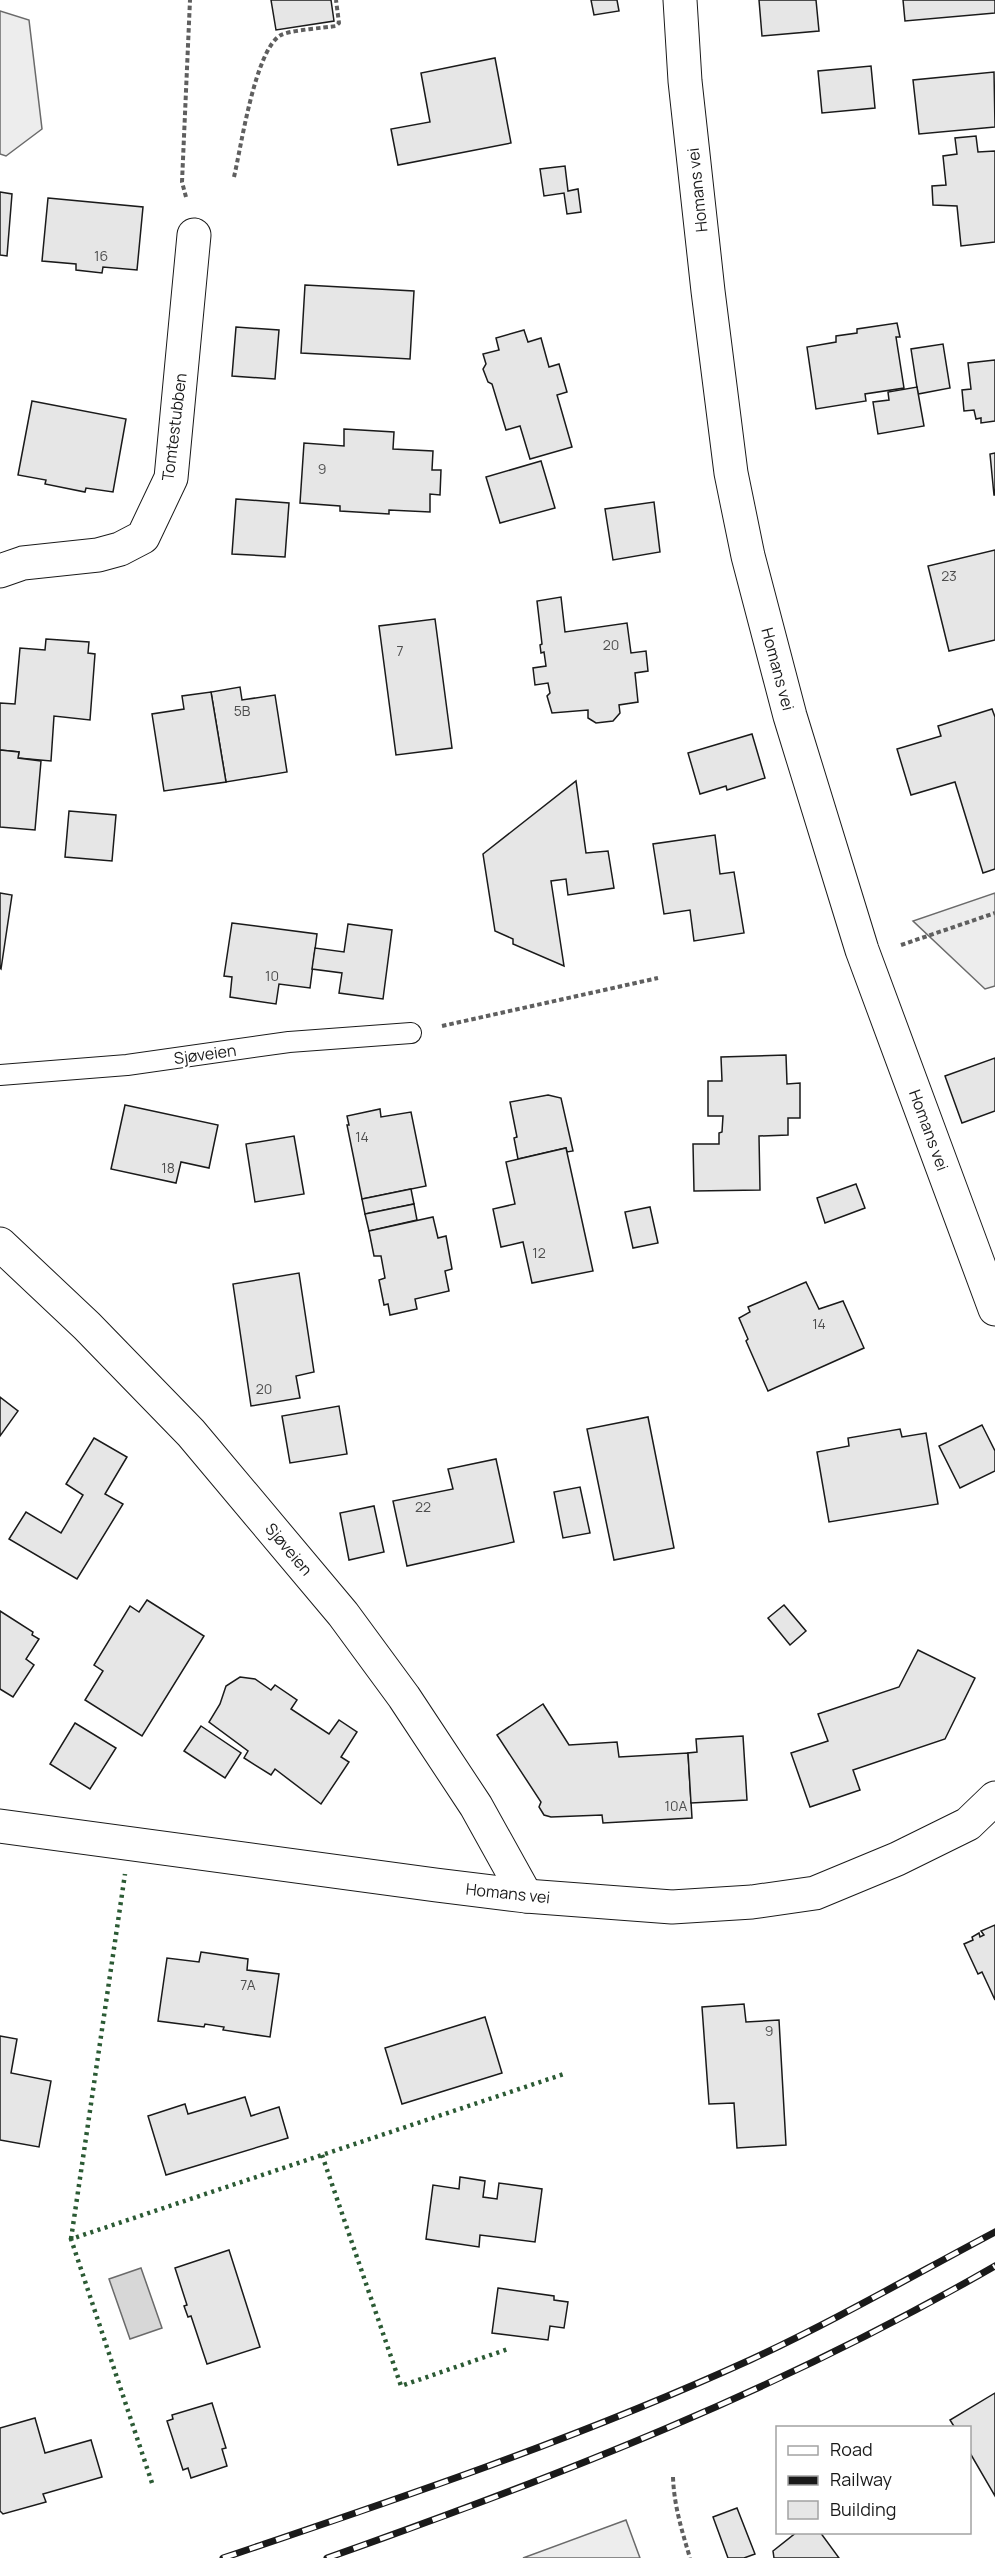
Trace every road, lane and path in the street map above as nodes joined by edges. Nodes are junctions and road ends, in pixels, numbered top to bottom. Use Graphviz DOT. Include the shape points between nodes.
graph roads {
  1 [pos="190,0"];
  2 [pos="336,0"];
  3 [pos="680,0"];
  4 [pos="234,177"];
  5 [pos="194,235"];
  6 [pos="0,571"];
  7 [pos="995,914"];
  8 [pos="891,948"];
  9 [pos="657,978"];
  10 [pos="411,1033"];
  11 [pos="0,1075"];
  12 [pos="0,1244"];
  13 [pos="995,1309"];
  14 [pos="995,1798"];
  15 [pos="0,1826"];
  16 [pos="526,1896"];
  17 [pos="673,2477"];
  18 [pos="690,2558"];
  1 -- 5 [label="path" via="182,182"];
  2 -- 4 [label="path" via="336,26 281,35 270,47 259,68"];
  3 -- 13 [label="street, Homans vei" via="709,302 731,473 748,556 790,716 862,950"];
  5 -- 6 [label="street, Tomtestubben" via="171,478 143,537 98,555 23,563"];
  7 -- 8 [label="path"];
  9 -- 10 [label="path"];
  10 -- 11 [label="lane, Sjøveien" via="290,1042 127,1065"];
  12 -- 16 [label="street, Sjøveien" via="191,1433 343,1614 476,1806"];
  14 -- 16 [label="street, Homans vei" via="968,1824 815,1893 672,1907"];
  15 -- 16 [label="street, Homans vei"];
  17 -- 18 [label="path" via="678,2521"];
}
